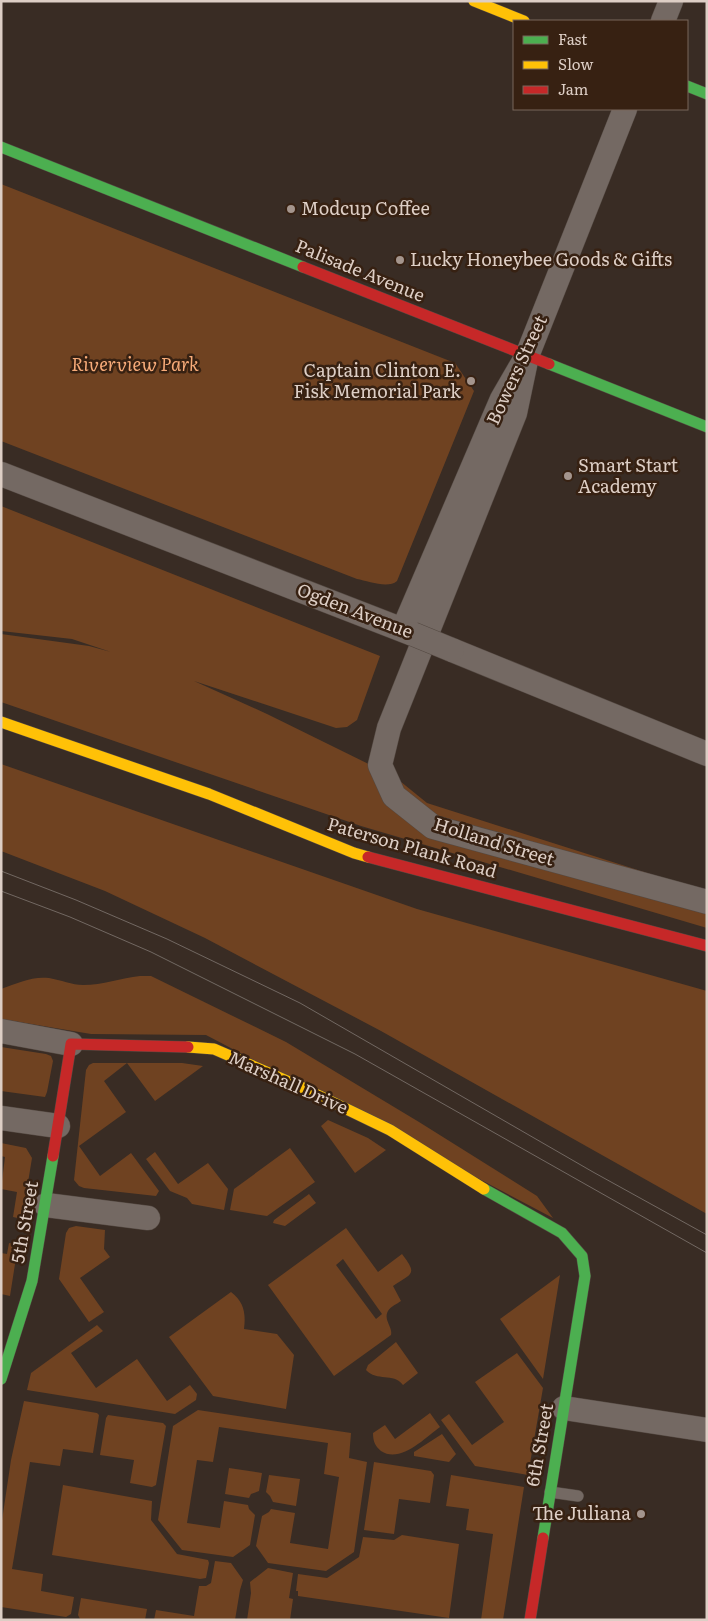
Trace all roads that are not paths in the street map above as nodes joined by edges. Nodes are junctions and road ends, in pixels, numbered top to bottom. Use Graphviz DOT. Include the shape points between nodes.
graph roads {
  1 [pos="474,1"];
  2 [pos="671,1"];
  3 [pos="522,20"];
  4 [pos="663,20"];
  5 [pos="688,86"];
  6 [pos="707,94"];
  7 [pos="625,110"];
  8 [pos="1,147"];
  9 [pos="527,356"];
  10 [pos="707,427"];
  11 [pos="1,474"];
  12 [pos="408,632"];
  13 [pos="1,722"];
  14 [pos="707,754"];
  15 [pos="707,902"];
  16 [pos="707,946"];
  17 [pos="1,1031"];
  18 [pos="71,1044"];
  19 [pos="1,1118"];
  20 [pos="58,1126"];
  21 [pos="46,1205"];
  22 [pos="148,1218"];
  23 [pos="585,1276"];
  24 [pos="1,1379"];
  25 [pos="564,1408"];
  26 [pos="707,1430"];
  27 [pos="550,1492"];
  28 [pos="578,1496"];
  29 [pos="530,1620"];
  1 -- 3 [label="main road"];
  2 -- 4 [label="street"];
  5 -- 6 [label="main road"];
  7 -- 9 [label="street, Bowers Street"];
  8 -- 9 [label="main road, Palisade Avenue"];
  9 -- 10 [label="main road, Palisade Avenue"];
  9 -- 12 [label="street, Bowers Street" via="502,398"];
  9 -- 15 [label="street, Holland Street" via="515,414 389,728 380,765 394,796 433,827"];
  11 -- 12 [label="street, Ogden Avenue"];
  12 -- 14 [label="street, Ogden Avenue, bridge"];
  13 -- 16 [label="main road, Paterson Plank Road" via="209,794 354,853"];
  17 -- 18 [label="street"];
  18 -- 20 [label="main road"];
  18 -- 23 [label="main road, Marshall Drive" via="214,1049 301,1087 390,1130 473,1183 562,1233 582,1256"];
  19 -- 20 [label="street"];
  20 -- 21 [label="main road, 5th Street"];
  21 -- 22 [label="street"];
  21 -- 24 [label="main road, 5th Street" via="32,1281"];
  23 -- 25 [label="main road, 6th Street"];
  25 -- 26 [label="street"];
  25 -- 27 [label="main road, 6th Street"];
  27 -- 28 [label="lane"];
  27 -- 29 [label="main road, 6th Street"];
}
